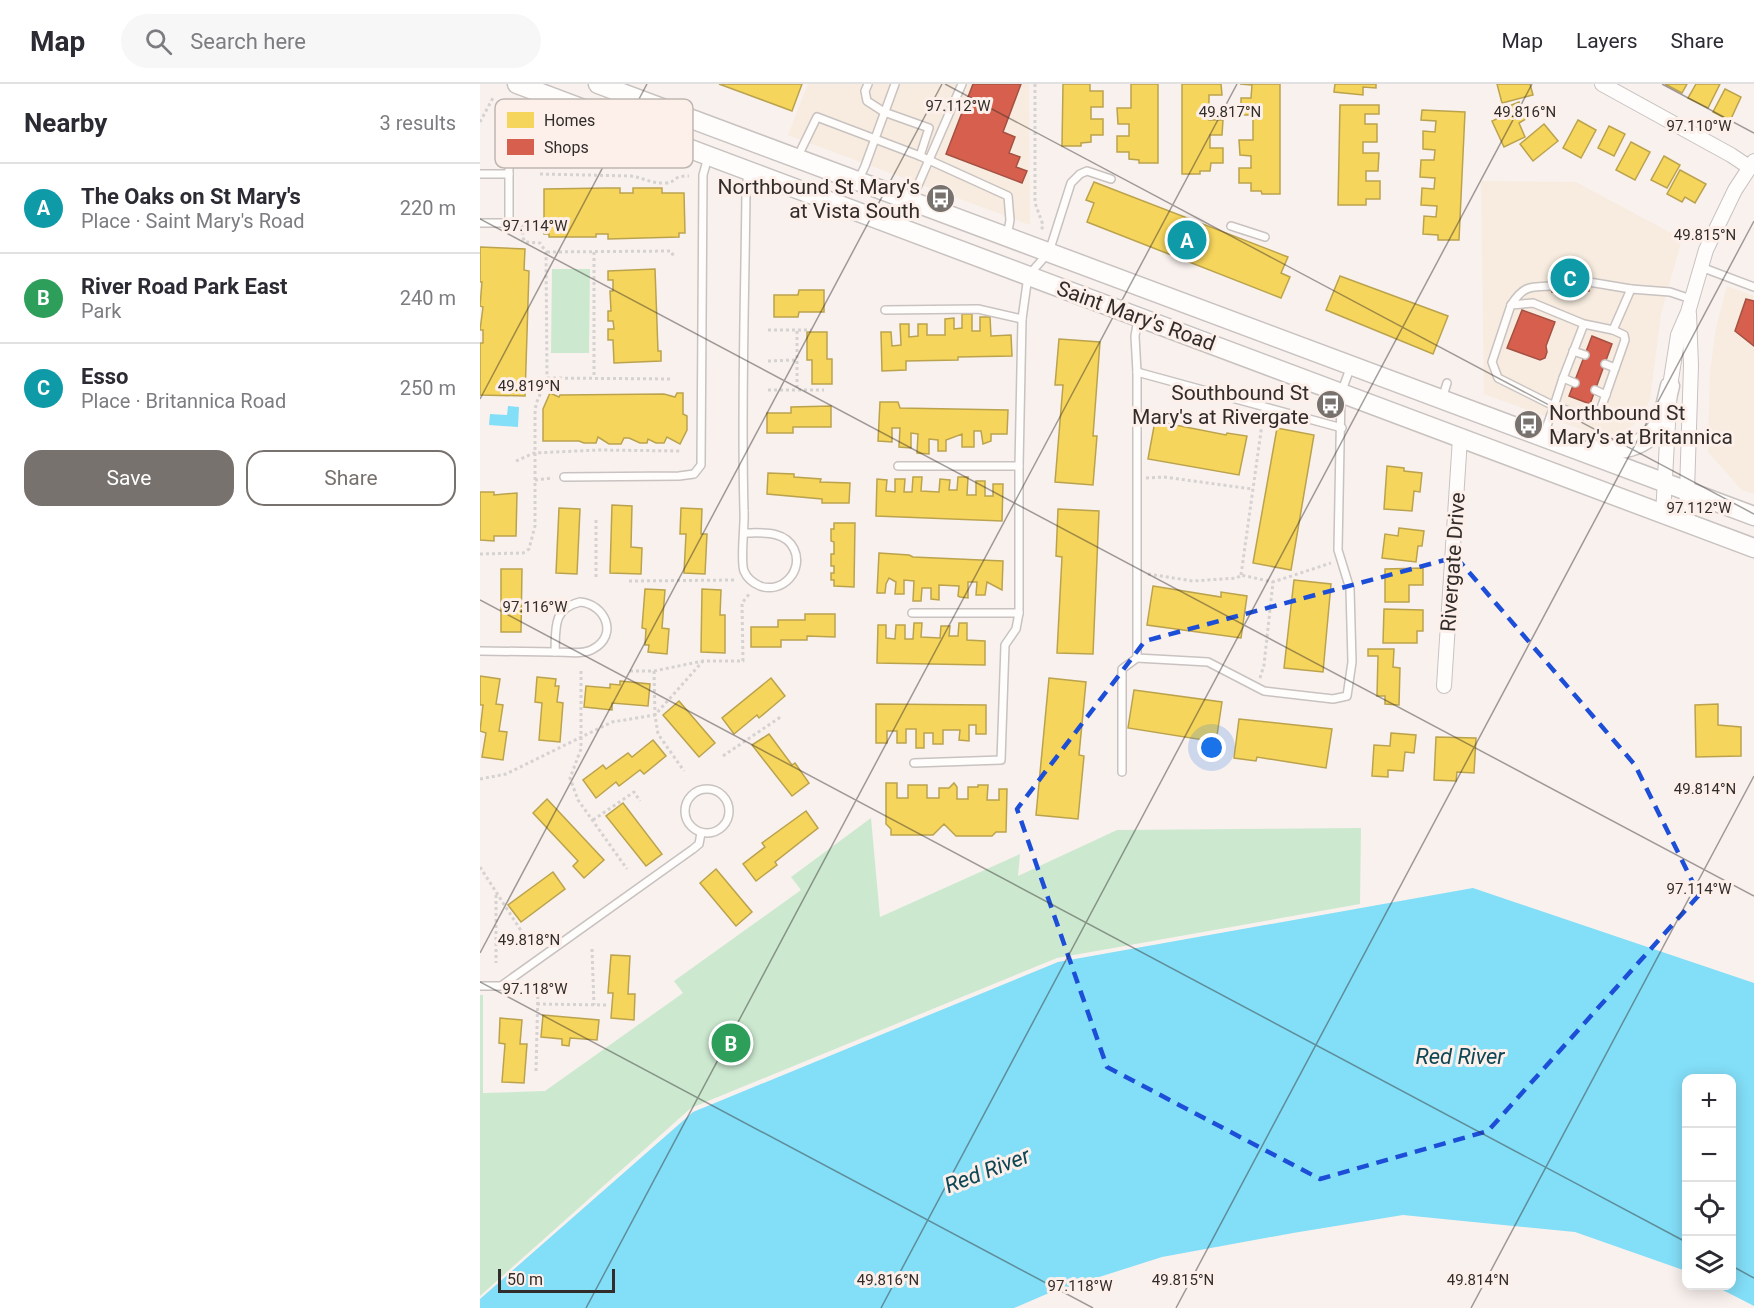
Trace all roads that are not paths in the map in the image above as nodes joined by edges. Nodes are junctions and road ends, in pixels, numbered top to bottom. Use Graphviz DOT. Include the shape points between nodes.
graph roads {
  1 [pos="517,84"];
  2 [pos="598,84"];
  3 [pos="868,84"];
  4 [pos="895,84"];
  5 [pos="962,84"];
  6 [pos="1602,84"];
  7 [pos="616,91"];
  8 [pos="557,99"];
  9 [pos="614,99"];
  10 [pos="638,99"];
  11 [pos="884,112"];
  12 [pos="693,120"];
  13 [pos="875,140"];
  14 [pos="693,150"];
  15 [pos="709,156"];
  16 [pos="920,156"];
  17 [pos="797,158"];
  18 [pos="930,160"];
  19 [pos="1752,164"];
  20 [pos="509,168"];
  21 [pos="748,171"];
  22 [pos="481,174"];
  23 [pos="509,174"];
  24 [pos="1111,179"];
  25 [pos="858,181"];
  26 [pos="823,198"];
  27 [pos="911,201"];
  28 [pos="480,223"];
  29 [pos="1231,226"];
  30 [pos="1007,237"];
  31 [pos="1265,237"];
  32 [pos="1049,252"];
  33 [pos="1701,267"];
  34 [pos="1028,276"];
  35 [pos="1588,282"];
  36 [pos="1552,286"];
  37 [pos="1754,287"];
  38 [pos="1631,289"];
  39 [pos="1511,305"];
  40 [pos="1690,305"];
  41 [pos="885,310"];
  42 [pos="1138,317"];
  43 [pos="1022,320"];
  44 [pos="1584,324"];
  45 [pos="1613,330"];
  46 [pos="1573,351"];
  47 [pos="1585,356"];
  48 [pos="1605,364"];
  49 [pos="1351,365"];
  50 [pos="1615,368"];
  51 [pos="1137,372"];
  52 [pos="1563,378"];
  53 [pos="1575,383"];
  54 [pos="1670,386"];
  55 [pos="1595,390"];
  56 [pos="1341,393"];
  57 [pos="1606,395"];
  58 [pos="1554,406"];
  59 [pos="1342,428"];
  60 [pos="1543,437"];
  61 [pos="1461,438"];
  62 [pos="1570,447"];
  63 [pos="898,466"];
  64 [pos="1019,466"];
  65 [pos="564,477"];
  66 [pos="1664,483"];
  67 [pos="1687,492"];
  68 [pos="1663,514"];
  69 [pos="1754,516"];
  70 [pos="1686,523"];
  71 [pos="745,533"];
  72 [pos="1754,548"];
  73 [pos="912,613"];
  74 [pos="1020,613"];
  75 [pos="480,651"];
  76 [pos="555,652"];
  77 [pos="1137,658"];
  78 [pos="1444,686"];
  79 [pos="914,763"];
  80 [pos="1122,772"];
  81 [pos="701,833"];
  82 [pos="480,986"];
  1 -- 8 [label="main road, Saint Mary's Road"];
  2 -- 7 [label="main road, Saint Mary's Road"];
  3 -- 11 [label="lane" via="867,101"];
  4 -- 11 [label="lane"];
  5 -- 18 [label="lane"];
  6 -- 19 [label="street"];
  7 -- 9 [label="main road"];
  7 -- 10 [label="main road, Saint Mary's Road"];
  11 -- 13 [label="lane"];
  11 -- 16 [label="lane" via="928,128"];
  12 -- 17 [label="main road, Saint Mary's Road"];
  13 -- 16 [label="lane"];
  13 -- 17 [label="lane" via="817,117"];
  13 -- 25 [label="lane"];
  14 -- 15 [label="main road, Saint Mary's Road"];
  15 -- 21 [label="main road, Saint Mary's Road"];
  15 -- 65 [label="lane" via="703,175 701,465 694,474 679,476"];
  16 -- 18 [label="lane"];
  17 -- 25 [label="main road, Saint Mary's Road"];
  18 -- 27 [label="lane"];
  18 -- 30 [label="lane" via="1008,196"];
  19 -- 33 [label="street" via="1714,232"];
  20 -- 23 [label="lane"];
  21 -- 26 [label="main road, Saint Mary's Road"];
  21 -- 71 [label="lane"];
  22 -- 23 [label="lane"];
  23 -- 28 [label="lane" via="509,223"];
  24 -- 32 [label="lane" via="1087,171 1071,183"];
  25 -- 26 [label="main road"];
  25 -- 27 [label="main road, Saint Mary's Road"];
  26 -- 34 [label="main road, Saint Mary's Road"];
  27 -- 30 [label="main road, Saint Mary's Road"];
  29 -- 31 [label="lane"];
  30 -- 32 [label="main road, Saint Mary's Road"];
  32 -- 34 [label="lane"];
  32 -- 49 [label="main road, Saint Mary's Road"];
  33 -- 37 [label="lane"];
  33 -- 40 [label="street"];
  34 -- 42 [label="main road, Saint Mary's Road"];
  34 -- 43 [label="lane"];
  35 -- 38 [label="lane"];
  36 -- 39 [label="lane" via="1526,288"];
  38 -- 40 [label="lane" via="1670,292"];
  38 -- 45 [label="lane"];
  39 -- 44 [label="lane" via="1533,303"];
  39 -- 58 [label="lane" via="1492,362 1498,378"];
  40 -- 54 [label="street" via="1678,335"];
  40 -- 67 [label="street"];
  41 -- 43 [label="lane" via="978,309"];
  42 -- 51 [label="lane"];
  42 -- 56 [label="main road, Saint Mary's Road"];
  43 -- 64 [label="lane"];
  44 -- 45 [label="lane"];
  44 -- 46 [label="lane"];
  45 -- 50 [label="lane" via="1624,335 1625,340"];
  46 -- 47 [label="lane"];
  46 -- 52 [label="lane"];
  48 -- 50 [label="lane"];
  49 -- 56 [label="lane"];
  49 -- 60 [label="main road, Saint Mary's Road" via="1445,391"];
  50 -- 57 [label="lane"];
  51 -- 59 [label="lane"];
  51 -- 77 [label="lane"];
  52 -- 53 [label="lane"];
  52 -- 58 [label="lane"];
  54 -- 62 [label="main road" via="1660,422 1642,442 1605,451"];
  54 -- 66 [label="street"];
  55 -- 57 [label="lane"];
  56 -- 59 [label="lane"];
  56 -- 61 [label="main road, Saint Mary's Road"];
  57 -- 58 [label="lane" via="1599,414 1588,417"];
  58 -- 60 [label="lane"];
  59 -- 77 [label="lane" via="1338,550 1350,589 1352,662 1347,696 1333,699 1264,691 1208,662"];
  60 -- 62 [label="main road, Saint Mary's Road"];
  61 -- 68 [label="main road, Saint Mary's Road"];
  61 -- 78 [label="street, Rivergate Drive"];
  62 -- 66 [label="main road, Saint Mary's Road"];
  63 -- 64 [label="lane"];
  64 -- 74 [label="lane"];
  66 -- 67 [label="main road, Saint Mary's Road"];
  66 -- 68 [label="street"];
  67 -- 69 [label="main road, Saint Mary's Road"];
  67 -- 70 [label="street"];
  68 -- 70 [label="main road, Saint Mary's Road"];
  70 -- 72 [label="main road, Saint Mary's Road"];
  71 -- 71 [label="lane" via="779,535 792,546 797,563 782,585 774,588 749,579 743,563"];
  73 -- 74 [label="lane"];
  74 -- 79 [label="lane" via="1016,629 1005,645 1000,760"];
  75 -- 76 [label="lane"];
  76 -- 76 [label="lane" via="586,652 600,644 606,621 596,606 579,602 564,609 556,623"];
  77 -- 80 [label="lane" via="1122,669"];
  81 -- 81 [label="lane" via="716,831 726,821 725,800 715,791 701,790 686,805 689,825"];
  81 -- 82 [label="lane" via="699,844 693,849 501,986"];
}
